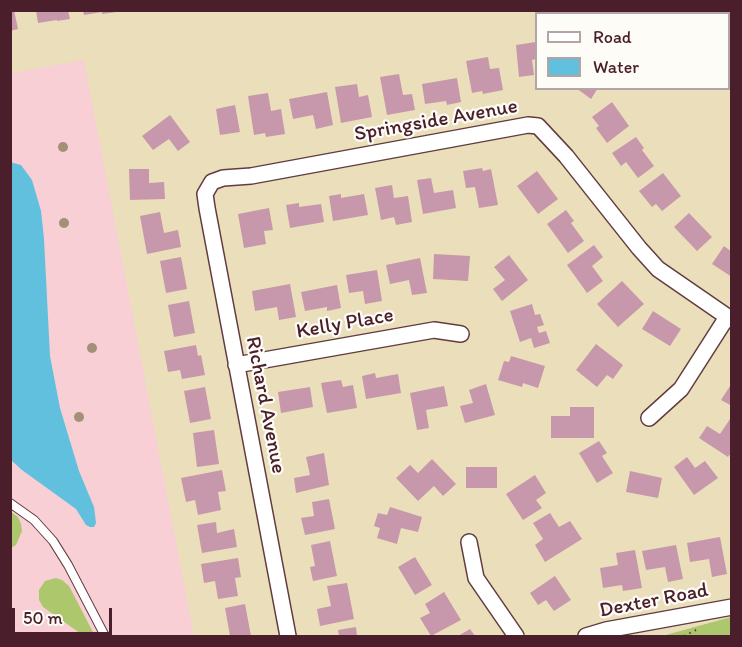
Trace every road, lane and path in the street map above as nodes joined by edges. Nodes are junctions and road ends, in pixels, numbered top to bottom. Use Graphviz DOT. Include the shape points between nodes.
graph roads {
  1 [pos="212,182"];
  2 [pos="729,319"];
  3 [pos="461,334"];
  4 [pos="236,365"];
  5 [pos="649,418"];
  6 [pos="10,502"];
  7 [pos="470,542"];
  8 [pos="732,607"];
  9 [pos="696,630"];
  10 [pos="105,636"];
  11 [pos="288,636"];
  12 [pos="516,636"];
  13 [pos="585,636"];
  14 [pos="684,636"];
  1 -- 2 [label="street, Springside Avenue" via="538,126 658,269"];
  1 -- 4 [label="street, Richard Avenue" via="205,194"];
  2 -- 5 [label="street" via="681,389"];
  3 -- 4 [label="street, Kelly Place" via="434,330"];
  4 -- 11 [label="street, Richard Avenue"];
  6 -- 10 [label="lane" via="53,541"];
  7 -- 12 [label="street" via="476,578"];
  8 -- 13 [label="street, Dexter Road"];
  9 -- 14 [label="path"];
}
